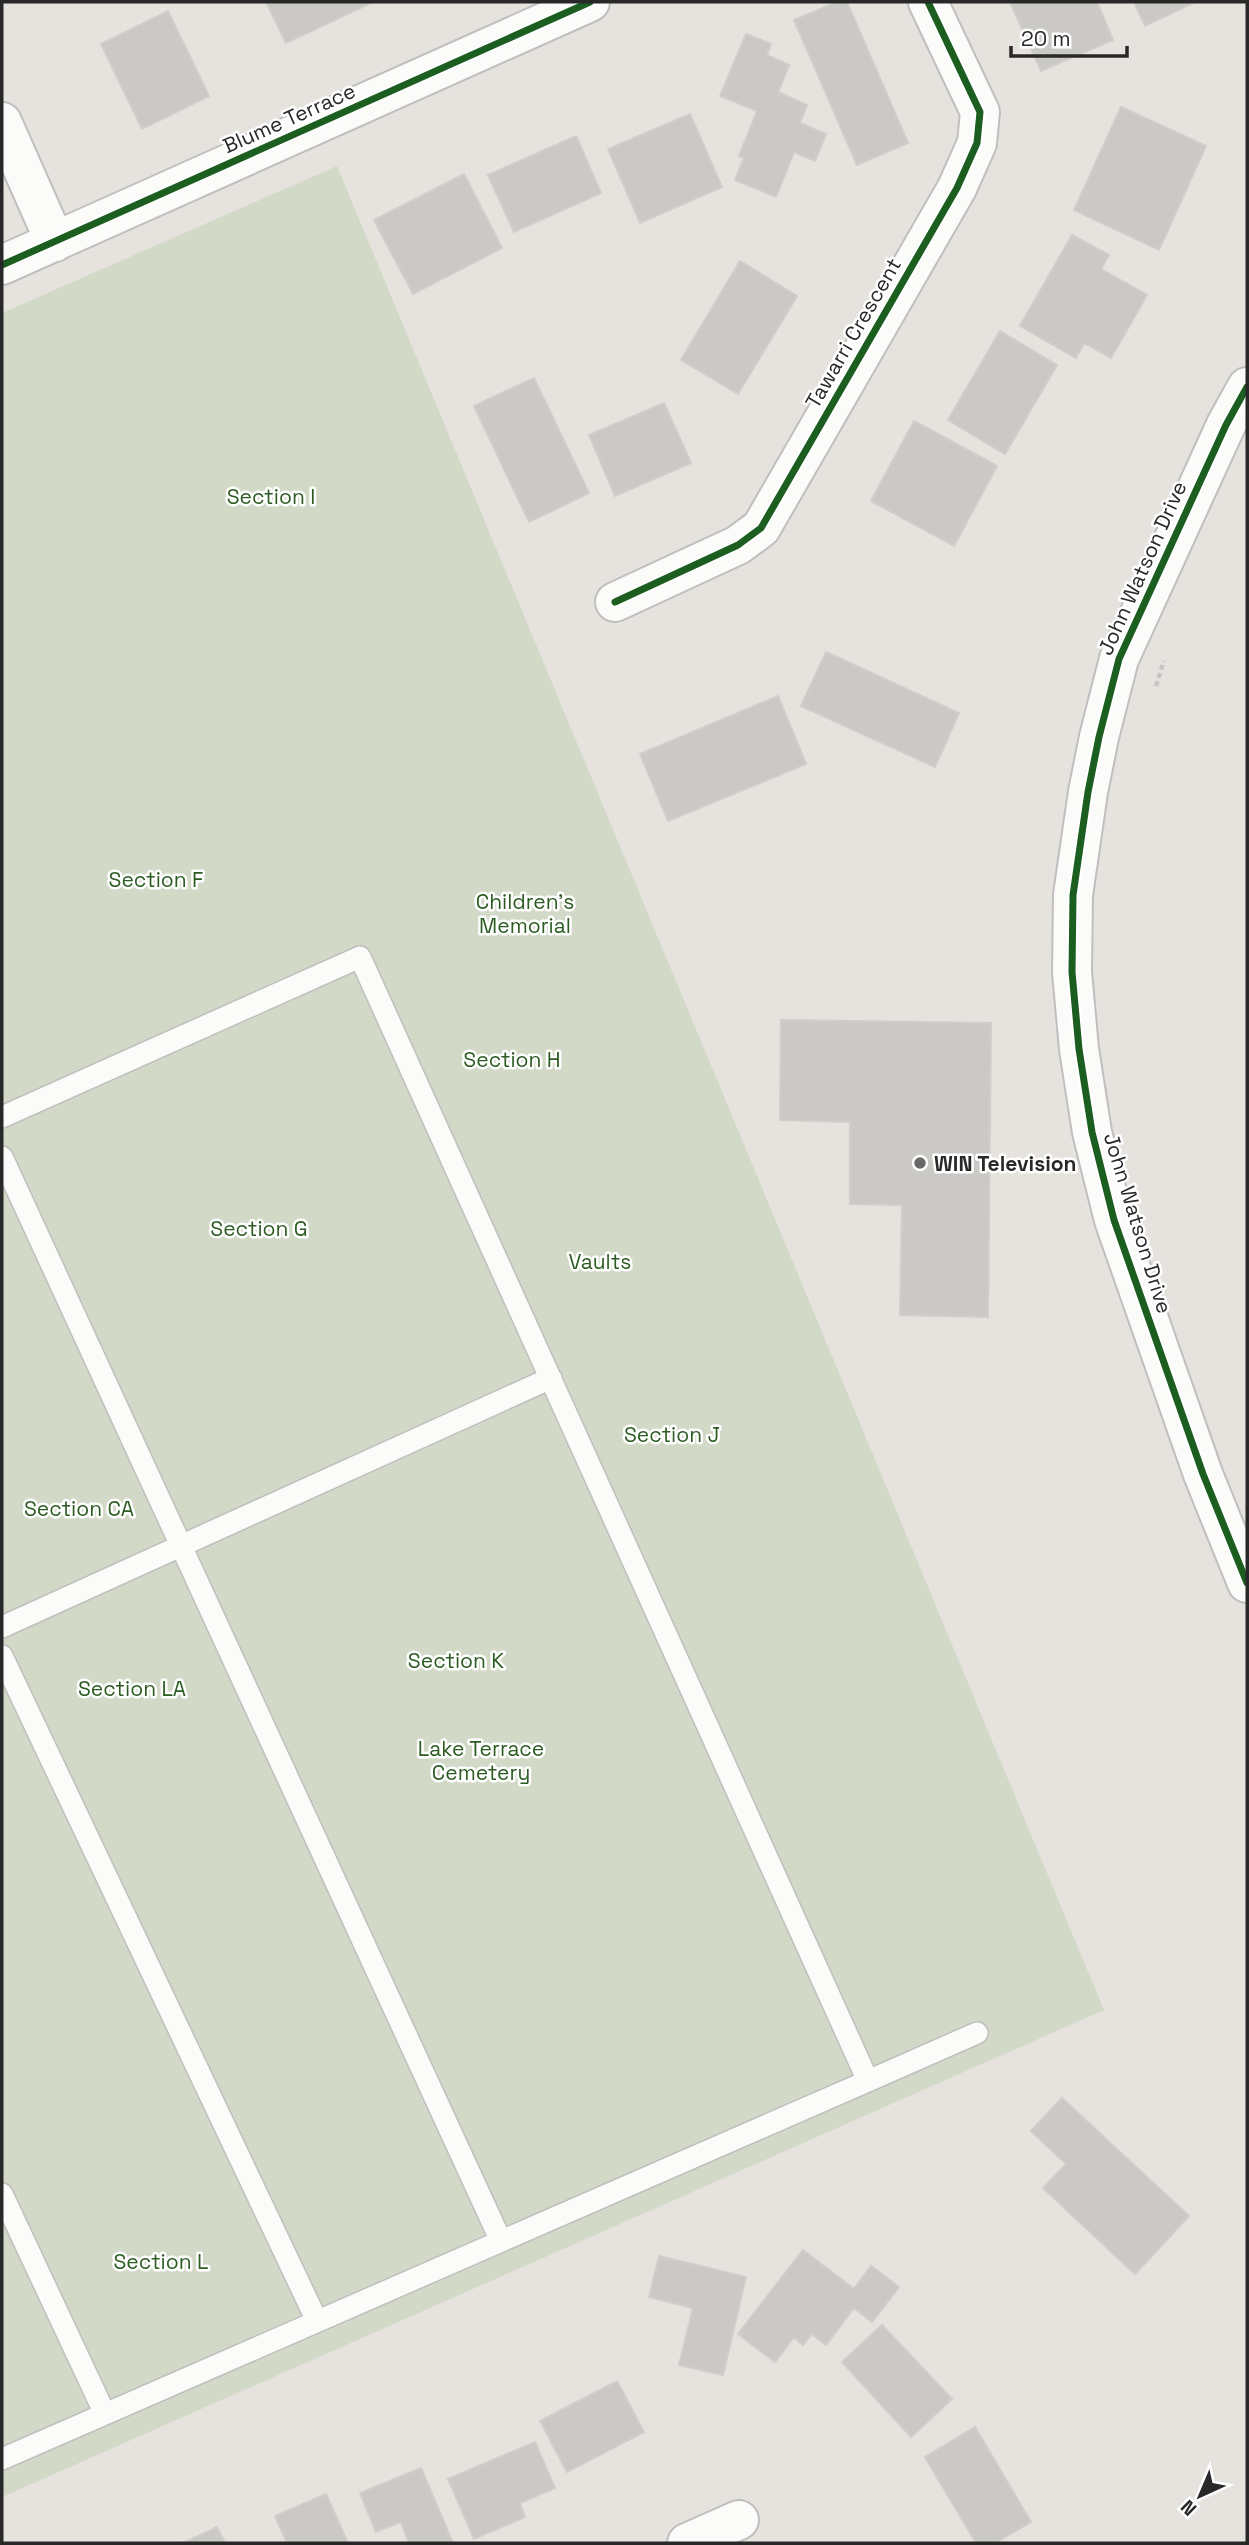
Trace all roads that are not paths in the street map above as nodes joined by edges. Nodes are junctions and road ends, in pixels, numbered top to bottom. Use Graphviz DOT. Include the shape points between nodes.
graph roads {
  1 [pos="590,2"];
  2 [pos="928,2"];
  3 [pos="2,122"];
  4 [pos="55,242"];
  5 [pos="2,265"];
  6 [pos="1247,387"];
  7 [pos="615,602"];
  8 [pos="2,1117"];
  9 [pos="2,1157"];
  10 [pos="551,1378"];
  11 [pos="181,1547"];
  12 [pos="1247,1583"];
  13 [pos="2,1628"];
  14 [pos="2,1656"];
  15 [pos="977,2033"];
  16 [pos="868,2081"];
  17 [pos="2,2194"];
  18 [pos="501,2241"];
  19 [pos="317,2321"];
  20 [pos="105,2414"];
  21 [pos="2,2459"];
  22 [pos="739,2520"];
  23 [pos="687,2543"];
  1 -- 4 [label="street, Blume Terrace"];
  2 -- 7 [label="street, Tawarri Crescent" via="980,112 977,143 957,188 761,528 738,545"];
  3 -- 4 [label="street"];
  4 -- 5 [label="street, Blume Terrace"];
  6 -- 12 [label="street, John Watson Drive" via="1119,659 1088,792 1073,895 1072,972 1092,1132 1114,1220 1203,1474"];
  8 -- 10 [label="lane" via="360,957"];
  9 -- 11 [label="lane"];
  10 -- 11 [label="lane"];
  10 -- 16 [label="lane"];
  11 -- 13 [label="lane"];
  11 -- 18 [label="lane"];
  14 -- 19 [label="lane"];
  15 -- 16 [label="lane"];
  16 -- 18 [label="lane"];
  17 -- 20 [label="lane"];
  18 -- 19 [label="lane"];
  19 -- 20 [label="lane"];
  20 -- 21 [label="lane"];
  22 -- 23 [label="street"];
}
